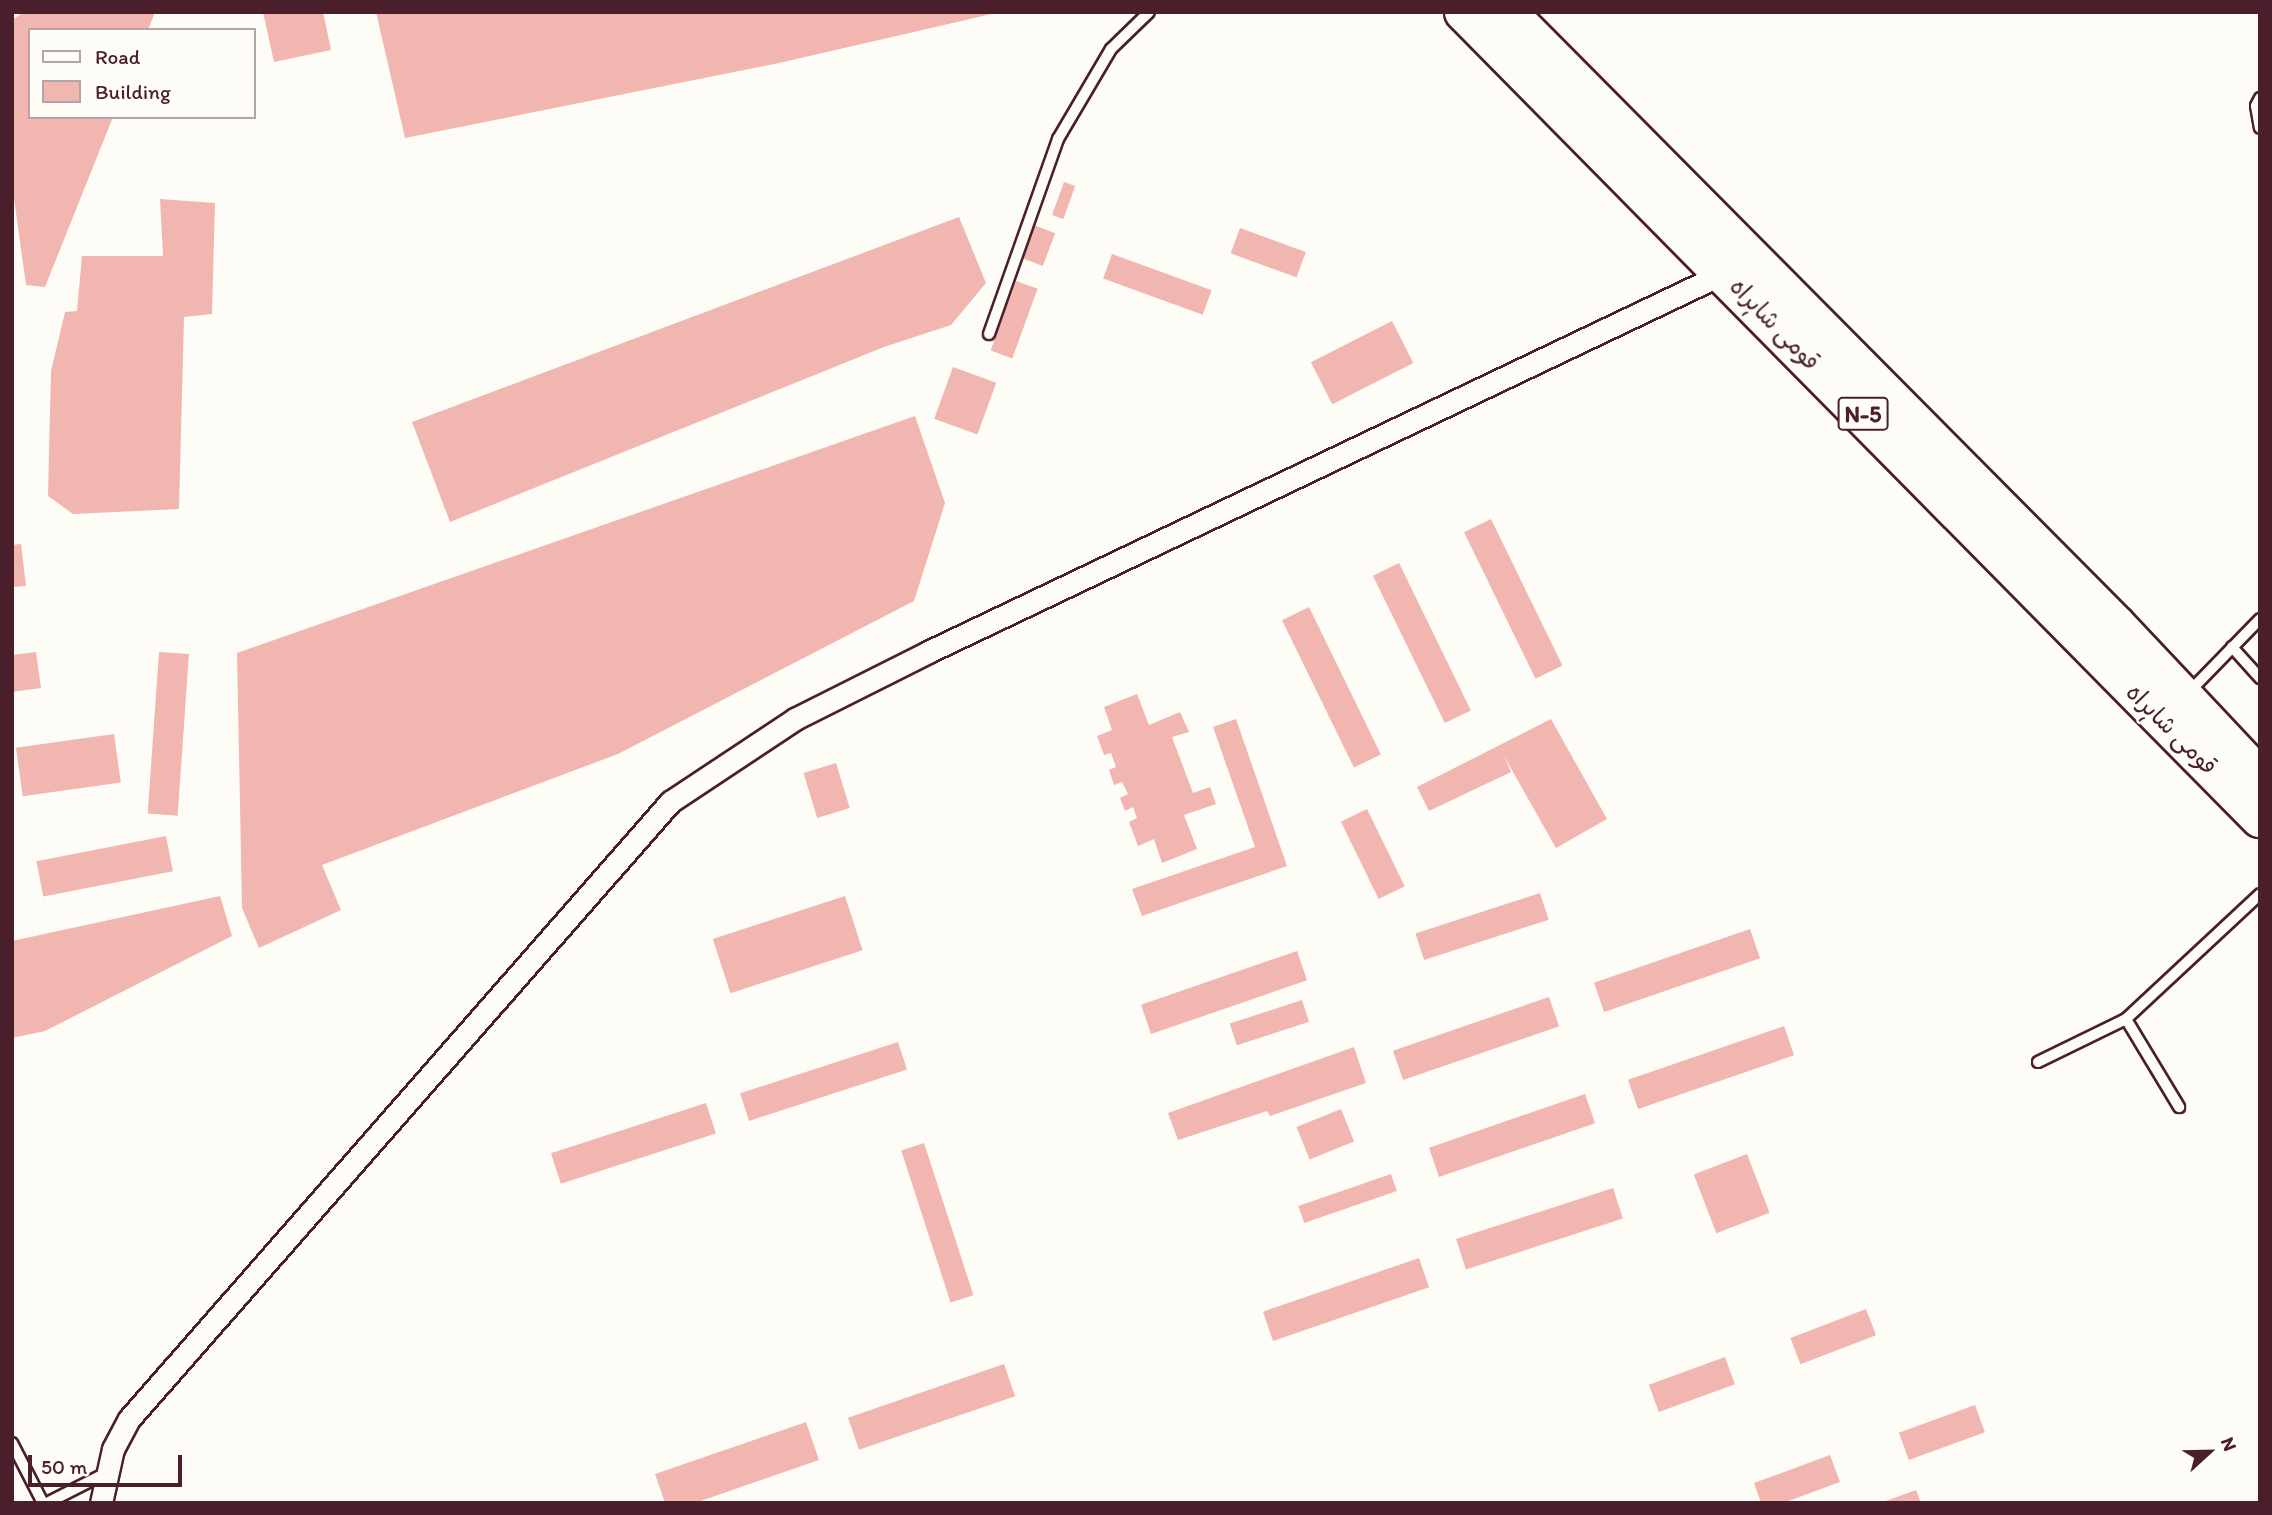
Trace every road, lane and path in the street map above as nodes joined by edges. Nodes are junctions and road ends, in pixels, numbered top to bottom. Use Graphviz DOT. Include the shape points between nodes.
graph roads {
  1 [pos="1149,12"];
  2 [pos="1464,12"];
  3 [pos="1507,12"];
  4 [pos="2260,98"];
  5 [pos="2260,128"];
  6 [pos="1724,273"];
  7 [pos="989,334"];
  8 [pos="2260,619"];
  9 [pos="2232,647"];
  10 [pos="2260,678"];
  11 [pos="2185,696"];
  12 [pos="2260,778"];
  13 [pos="2260,818"];
  14 [pos="2260,894"];
  15 [pos="2126,1018"];
  16 [pos="2038,1062"];
  17 [pos="2179,1107"];
  18 [pos="12,1443"];
  19 [pos="110,1470"];
  20 [pos="45,1503"];
  21 [pos="101,1503"];
  1 -- 7 [label="lane" via="1111,49 1058,139"];
  2 -- 6 [label="highway, قومی شاہراہ / N-5"];
  3 -- 11 [label="highway, قومی شاہراہ / N-5"];
  4 -- 5 [label="lane"];
  6 -- 13 [label="highway, قومی شاہراہ / N-5"];
  6 -- 19 [label="street" via="928,652 795,719 670,802 130,1419 113,1448"];
  8 -- 9 [label="lane"];
  9 -- 10 [label="lane"];
  9 -- 11 [label="lane"];
  11 -- 12 [label="highway, قومی شاہراہ / N-5"];
  14 -- 15 [label="lane"];
  15 -- 16 [label="lane"];
  15 -- 17 [label="lane"];
  18 -- 20 [label="lane"];
  19 -- 20 [label="lane"];
  19 -- 21 [label="street"];
}
